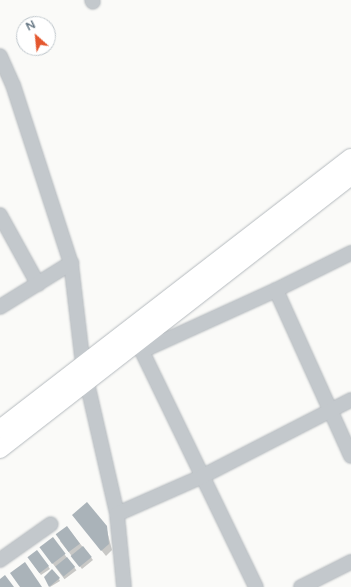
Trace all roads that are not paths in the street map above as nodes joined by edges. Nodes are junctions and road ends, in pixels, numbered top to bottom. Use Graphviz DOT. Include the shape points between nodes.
graph roads {
  1 [pos="0,56"];
  2 [pos="351,158"];
  3 [pos="351,176"];
  4 [pos="0,215"];
  5 [pos="351,253"];
  6 [pos="70,263"];
  7 [pos="38,284"];
  8 [pos="276,290"];
  9 [pos="0,307"];
  10 [pos="137,340"];
  11 [pos="84,373"];
  12 [pos="351,400"];
  13 [pos="329,411"];
  14 [pos="0,429"];
  15 [pos="0,449"];
  16 [pos="351,456"];
  17 [pos="203,476"];
  18 [pos="117,514"];
  19 [pos="51,524"];
  20 [pos="0,560"];
  21 [pos="351,562"];
  22 [pos="124,587"];
  23 [pos="256,587"];
  24 [pos="301,587"];
  1 -- 6 [label="street" via="13,85"];
  2 -- 10 [label="main road"];
  3 -- 10 [label="main road"];
  4 -- 7 [label="street"];
  5 -- 8 [label="street"];
  6 -- 7 [label="street"];
  6 -- 11 [label="street"];
  7 -- 9 [label="street"];
  8 -- 10 [label="street"];
  8 -- 13 [label="street"];
  10 -- 11 [label="main road"];
  10 -- 17 [label="street"];
  11 -- 14 [label="main road"];
  11 -- 15 [label="main road"];
  11 -- 18 [label="street"];
  12 -- 13 [label="street"];
  13 -- 16 [label="street"];
  13 -- 17 [label="street"];
  17 -- 18 [label="street"];
  17 -- 23 [label="street"];
  18 -- 22 [label="street"];
  19 -- 20 [label="street"];
  21 -- 24 [label="street"];
}
